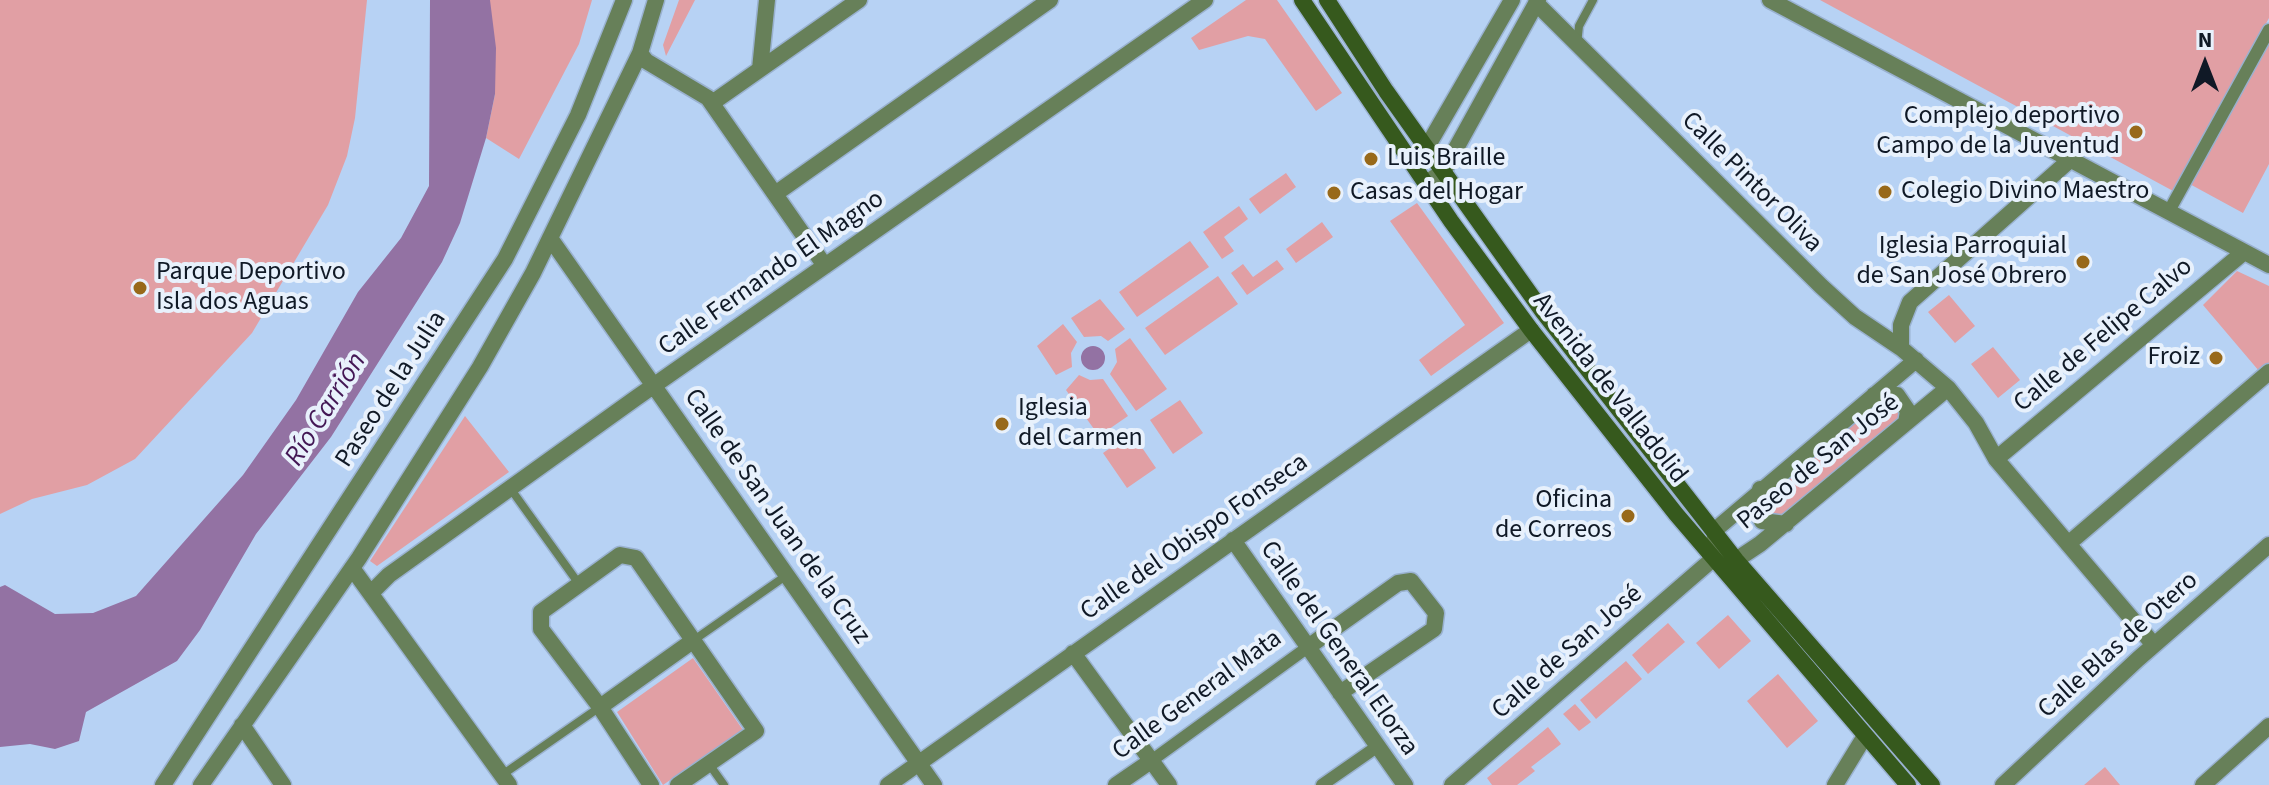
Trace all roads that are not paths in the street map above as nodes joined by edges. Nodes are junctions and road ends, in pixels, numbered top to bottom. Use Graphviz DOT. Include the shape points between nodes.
graph roads {
  1 [pos="624,0"];
  2 [pos="656,0"];
  3 [pos="767,0"];
  4 [pos="859,0"];
  5 [pos="1050,0"];
  6 [pos="1205,0"];
  7 [pos="1302,0"];
  8 [pos="1327,0"];
  9 [pos="1512,0"];
  10 [pos="1593,0"];
  11 [pos="1770,0"];
  12 [pos="1537,2"];
  13 [pos="2269,30"];
  14 [pos="1577,44"];
  15 [pos="640,53"];
  16 [pos="760,69"];
  17 [pos="712,103"];
  18 [pos="1427,147"];
  19 [pos="1410,159"];
  20 [pos="2071,159"];
  21 [pos="1443,172"];
  22 [pos="1426,183"];
  23 [pos="775,194"];
  24 [pos="2169,211"];
  25 [pos="550,238"];
  26 [pos="2244,252"];
  27 [pos="2269,265"];
  28 [pos="825,266"];
  29 [pos="1531,330"];
  30 [pos="1901,348"];
  31 [pos="1916,360"];
  32 [pos="2269,372"];
  33 [pos="654,385"];
  34 [pos="1948,388"];
  35 [pos="1874,395"];
  36 [pos="1906,423"];
  37 [pos="1996,459"];
  38 [pos="510,488"];
  39 [pos="1760,489"];
  40 [pos="1786,524"];
  41 [pos="1715,530"];
  42 [pos="1233,540"];
  43 [pos="2068,544"];
  44 [pos="2269,545"];
  45 [pos="1714,558"];
  46 [pos="1736,560"];
  47 [pos="352,568"];
  48 [pos="788,575"];
  49 [pos="579,584"];
  50 [pos="371,593"];
  51 [pos="694,640"];
  52 [pos="2154,645"];
  53 [pos="1308,647"];
  54 [pos="1073,653"];
  55 [pos="1340,693"];
  56 [pos="600,707"];
  57 [pos="242,725"];
  58 [pos="2269,726"];
  59 [pos="1865,736"];
  60 [pos="1378,746"];
  61 [pos="1151,761"];
  62 [pos="918,763"];
  63 [pos="709,764"];
  64 [pos="506,780"];
  65 [pos="163,785"];
  66 [pos="201,785"];
  67 [pos="283,785"];
  68 [pos="651,785"];
  69 [pos="678,785"];
  70 [pos="724,785"];
  71 [pos="888,785"];
  72 [pos="934,785"];
  73 [pos="1116,785"];
  74 [pos="1169,785"];
  75 [pos="1322,785"];
  76 [pos="1405,785"];
  77 [pos="1452,785"];
  78 [pos="1835,785"];
  79 [pos="1908,785"];
  80 [pos="1932,785"];
  81 [pos="2003,785"];
  82 [pos="2203,785"];
  1 -- 65 [label="street, Paseo de la Julia" via="578,115 505,259"];
  2 -- 15 [label="street"];
  3 -- 16 [label="street"];
  4 -- 16 [label="street"];
  5 -- 23 [label="street"];
  6 -- 28 [label="street, Calle Fernando El Magno"];
  7 -- 19 [label="main road, Avenida de Valladolid"];
  8 -- 18 [label="main road, Avenida de Valladolid"];
  9 -- 18 [label="street"];
  10 -- 14 [label="lane" via="1579,26"];
  11 -- 20 [label="street"];
  12 -- 14 [label="street, Calle Pintor Oliva"];
  12 -- 21 [label="street"];
  13 -- 24 [label="street"];
  14 -- 30 [label="street, Calle Pintor Oliva" via="1821,286"];
  15 -- 17 [label="street"];
  15 -- 25 [label="street"];
  16 -- 17 [label="street"];
  17 -- 23 [label="street"];
  18 -- 19 [label="street"];
  18 -- 21 [label="main road, Avenida de Valladolid"];
  19 -- 22 [label="main road, Avenida de Valladolid"];
  20 -- 24 [label="street"];
  20 -- 30 [label="street" via="1910,302 1901,325"];
  21 -- 22 [label="street"];
  21 -- 41 [label="main road, Avenida de Valladolid" via="1543,312"];
  22 -- 29 [label="main road, Avenida de Valladolid"];
  23 -- 28 [label="street"];
  24 -- 26 [label="street"];
  25 -- 33 [label="street, Calle de San Juan de la Cruz"];
  25 -- 47 [label="street" via="480,367"];
  26 -- 27 [label="street"];
  26 -- 37 [label="street, Calle de Felipe Calvo"];
  28 -- 33 [label="street, Calle Fernando El Magno"];
  29 -- 42 [label="street, Calle del Obispo Fonseca"];
  29 -- 45 [label="main road, Avenida de Valladolid"];
  30 -- 31 [label="street, Calle Pintor Oliva"];
  31 -- 34 [label="street, Calle Pintor Oliva"];
  31 -- 35 [label="street, Paseo de San José"];
  32 -- 43 [label="street"];
  33 -- 38 [label="street, Calle Fernando El Magno"];
  33 -- 48 [label="street, Calle de San Juan de la Cruz"];
  34 -- 36 [label="street, Paseo de San José"];
  34 -- 37 [label="street, Calle Pintor Oliva"];
  35 -- 36 [label="street" via="1897,395 1908,411"];
  35 -- 39 [label="street, Paseo de San José"];
  36 -- 40 [label="street, Paseo de San José"];
  37 -- 43 [label="street, Calle Pintor Oliva"];
  38 -- 49 [label="lane"];
  38 -- 50 [label="street, Calle Fernando El Magno"];
  39 -- 40 [label="street" via="1757,511 1762,521"];
  39 -- 41 [label="street, Paseo de San José"];
  40 -- 46 [label="street, Paseo de San José"];
  41 -- 45 [label="street"];
  41 -- 46 [label="main road, Avenida de Valladolid"];
  42 -- 53 [label="street, Calle del General Elorza"];
  42 -- 54 [label="street, Calle del Obispo Fonseca"];
  43 -- 52 [label="street, Calle Pintor Oliva"];
  44 -- 52 [label="street, Calle Blas de Otero"];
  45 -- 46 [label="street, Paseo de San José"];
  45 -- 59 [label="main road, Avenida de Valladolid"];
  45 -- 77 [label="street, Calle de San José"];
  46 -- 80 [label="main road, Avenida de Valladolid"];
  47 -- 50 [label="street"];
  47 -- 57 [label="street"];
  48 -- 51 [label="lane"];
  48 -- 62 [label="street, Calle de San Juan de la Cruz"];
  49 -- 51 [label="street" via="620,555 636,558"];
  49 -- 56 [label="street" via="541,612 541,629"];
  50 -- 64 [label="street"];
  51 -- 56 [label="street"];
  51 -- 63 [label="street" via="756,731"];
  52 -- 81 [label="street, Calle Blas de Otero"];
  53 -- 55 [label="street, Calle del General Elorza"];
  53 -- 55 [label="street" via="1398,583 1411,581 1436,613 1434,629"];
  53 -- 61 [label="street, Calle General Mata"];
  54 -- 61 [label="street"];
  54 -- 62 [label="street, Calle del Obispo Fonseca"];
  55 -- 60 [label="street, Calle del General Elorza"];
  56 -- 64 [label="lane"];
  56 -- 68 [label="street"];
  57 -- 66 [label="street"];
  57 -- 67 [label="street"];
  58 -- 82 [label="street"];
  59 -- 78 [label="street"];
  59 -- 79 [label="main road, Avenida de Valladolid"];
  60 -- 75 [label="street"];
  60 -- 76 [label="street, Calle del General Elorza"];
  61 -- 73 [label="street, Calle General Mata"];
  61 -- 74 [label="street"];
  62 -- 71 [label="street, Calle del Obispo Fonseca"];
  62 -- 72 [label="street, Calle de San Juan de la Cruz"];
  63 -- 69 [label="street"];
  63 -- 70 [label="lane"];
}
